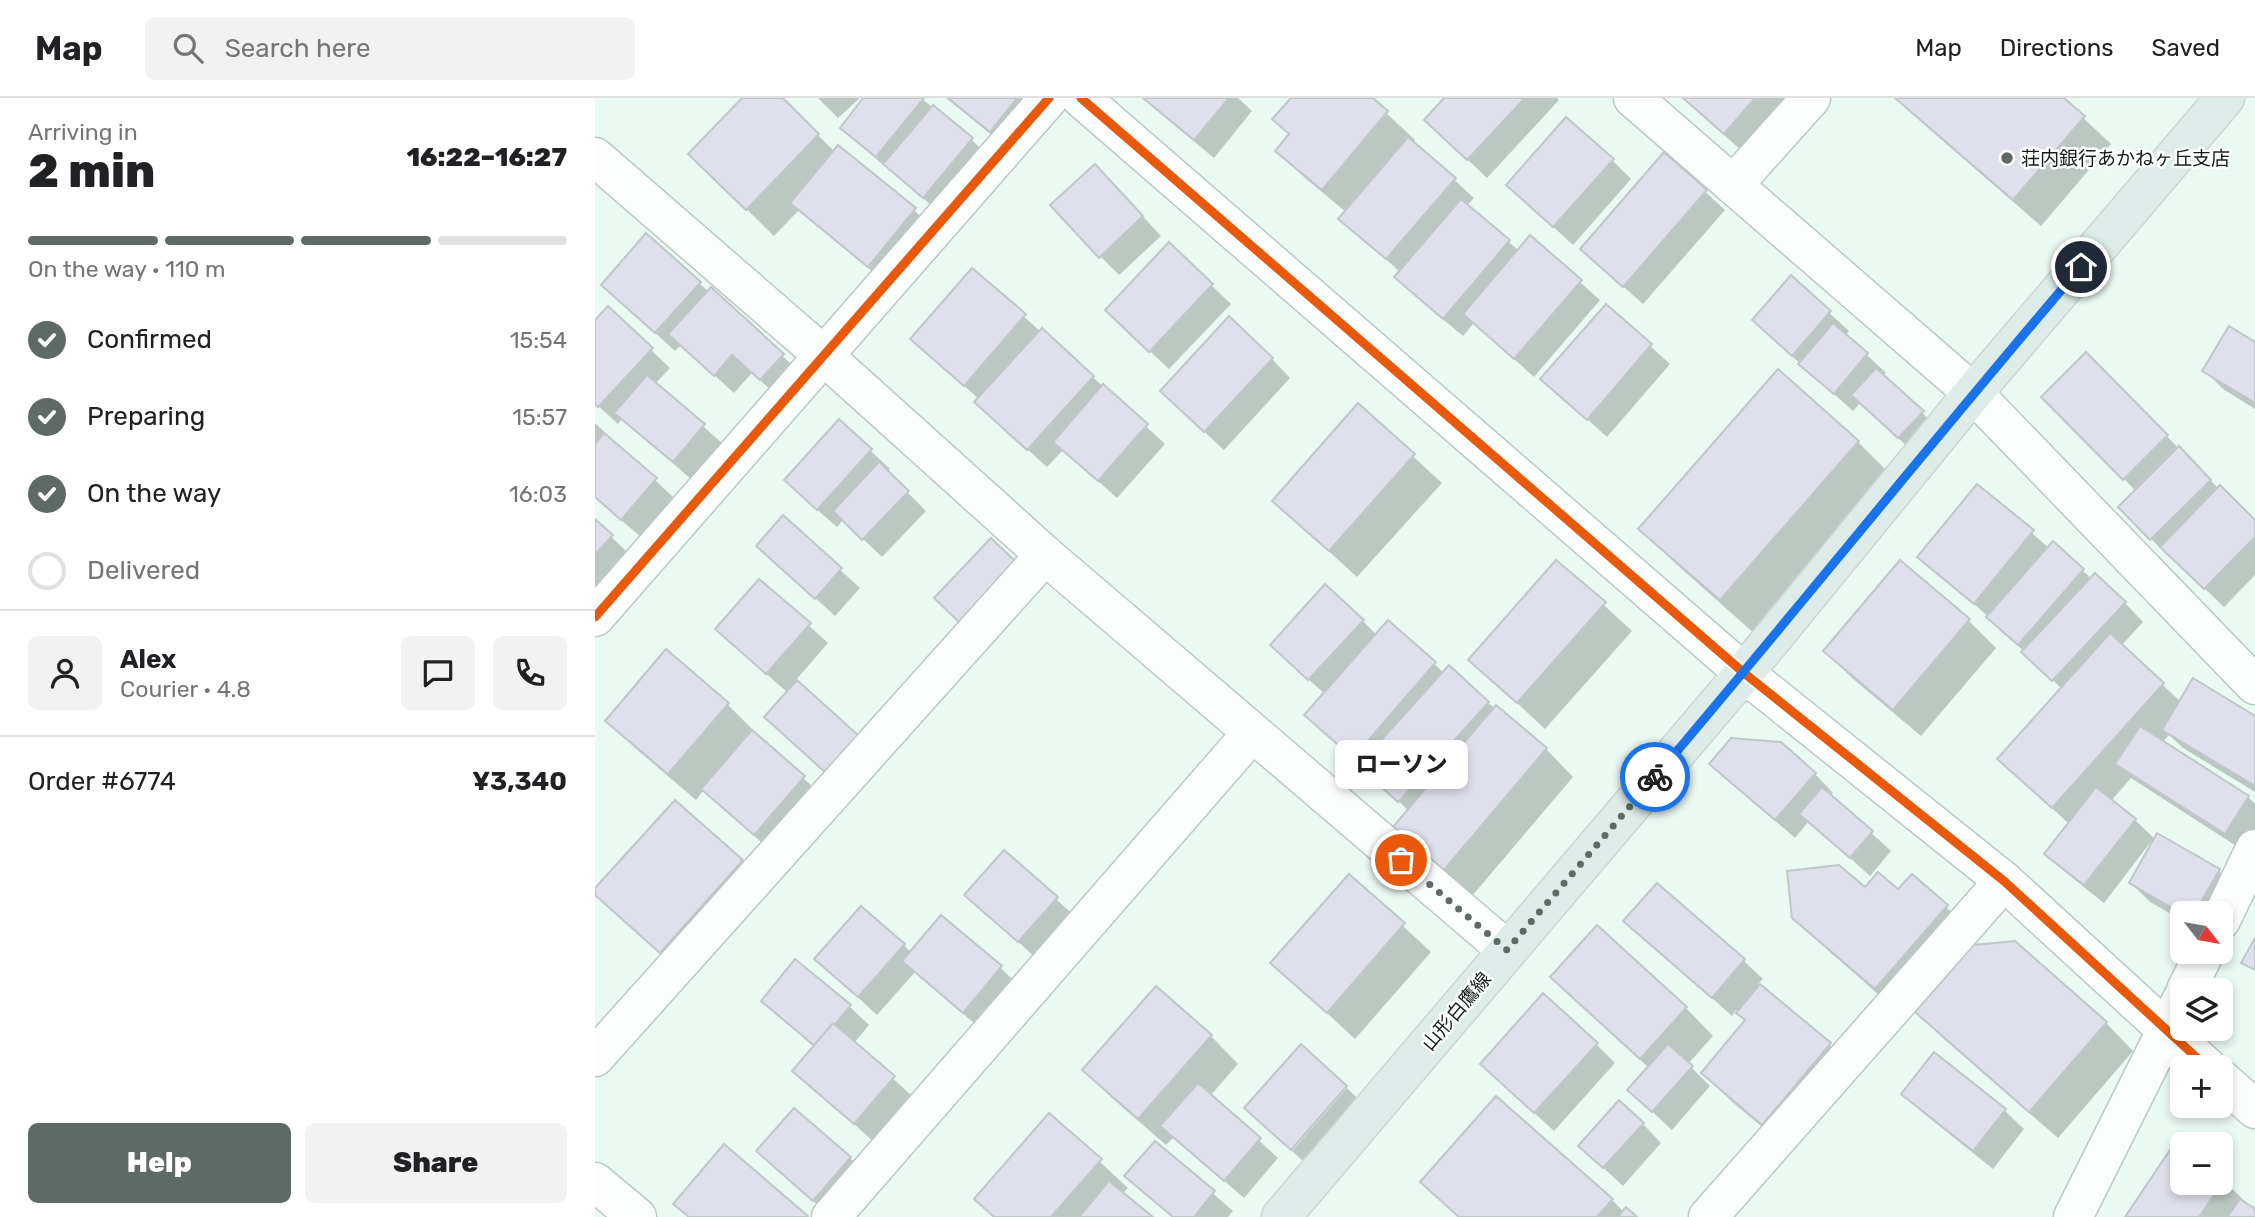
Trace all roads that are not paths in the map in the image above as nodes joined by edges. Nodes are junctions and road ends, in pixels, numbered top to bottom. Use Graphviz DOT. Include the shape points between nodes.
graph roads {
  1 [pos="1049,98"];
  2 [pos="1081,98"];
  3 [pos="1633,98"];
  4 [pos="1811,98"];
  5 [pos="2225,98"];
  6 [pos="601,176"];
  7 [pos="1733,186"];
  8 [pos="823,355"];
  9 [pos="1973,393"];
  10 [pos="1045,555"];
  11 [pos="595,617"];
  12 [pos="1744,673"];
  13 [pos="2255,685"];
  14 [pos="1252,733"];
  15 [pos="2255,849"];
  16 [pos="2004,881"];
  17 [pos="2230,901"];
  18 [pos="1507,950"];
  19 [pos="2170,1012"];
  20 [pos="2170,1023"];
  21 [pos="595,1057"];
  22 [pos="2233,1090"];
  23 [pos="2255,1109"];
  24 [pos="595,1182"];
  25 [pos="1295,1212"];
  26 [pos="637,1217"];
  27 [pos="831,1217"];
  28 [pos="1708,1217"];
  29 [pos="2073,1217"];
  1 -- 8 [label="street"];
  2 -- 12 [label="street"];
  3 -- 7 [label="street"];
  4 -- 7 [label="street"];
  5 -- 9 [label="main road, 山形白鷹線"];
  6 -- 8 [label="street"];
  7 -- 9 [label="street"];
  8 -- 10 [label="street"];
  8 -- 11 [label="street"];
  9 -- 12 [label="main road, 山形白鷹線"];
  9 -- 13 [label="street"];
  10 -- 14 [label="street"];
  10 -- 21 [label="street"];
  12 -- 16 [label="street"];
  12 -- 18 [label="main road, 山形白鷹線"];
  14 -- 18 [label="street"];
  14 -- 27 [label="street"];
  15 -- 17 [label="street"];
  16 -- 19 [label="street"];
  16 -- 28 [label="street"];
  18 -- 25 [label="main road, 山形白鷹線"];
  20 -- 29 [label="street"];
  22 -- 23 [label="street"];
  24 -- 26 [label="street"];
}
